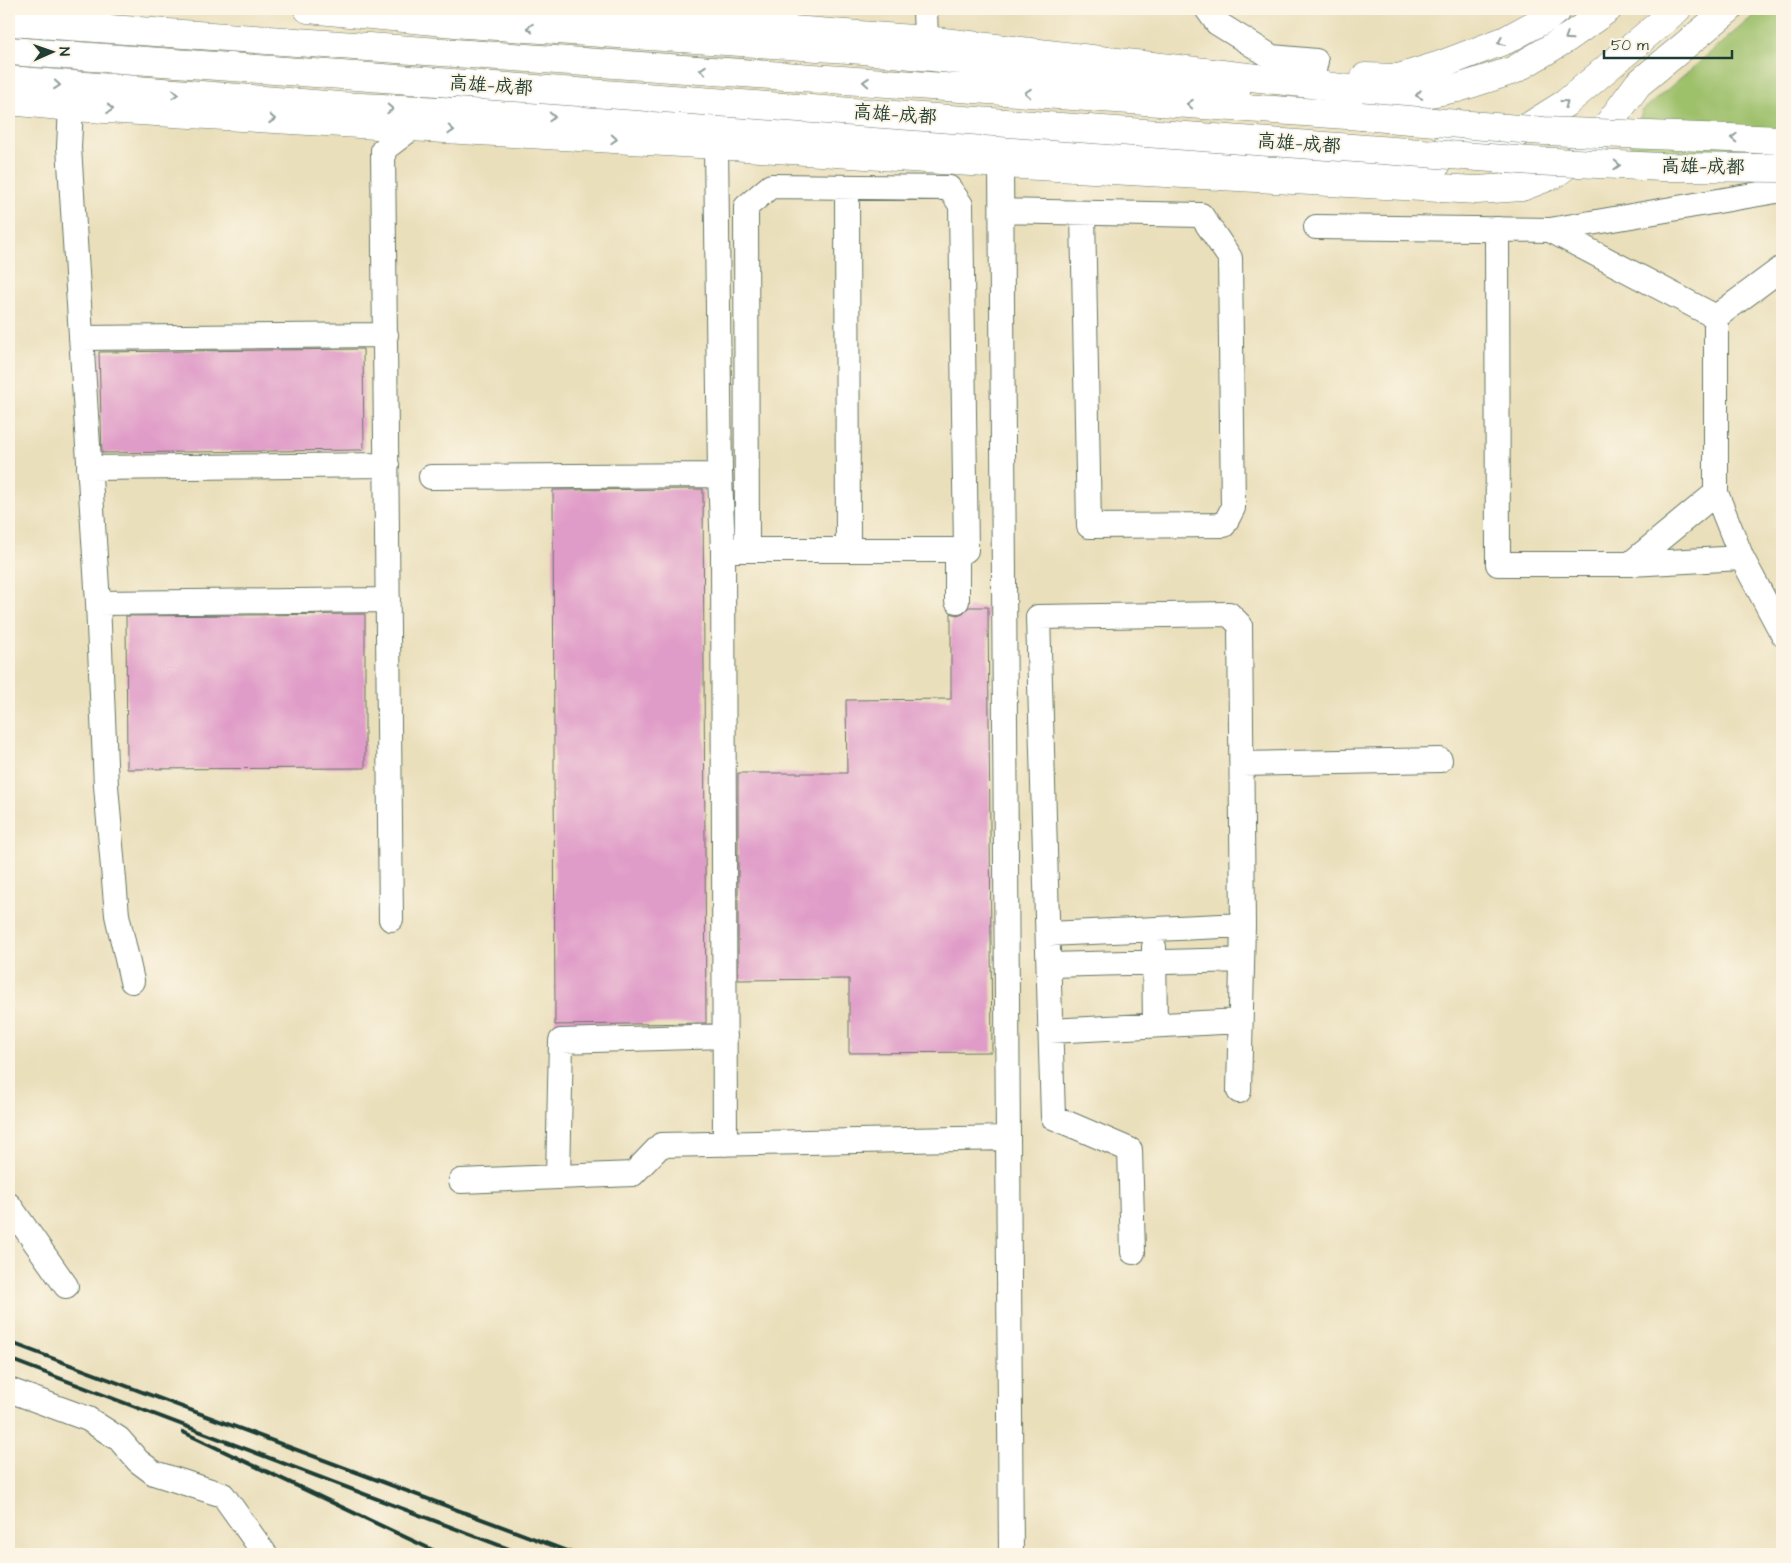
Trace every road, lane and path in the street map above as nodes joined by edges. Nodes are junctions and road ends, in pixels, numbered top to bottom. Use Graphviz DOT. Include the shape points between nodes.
graph roads {
  1 [pos="308,9"];
  2 [pos="512,9"];
  3 [pos="925,9"];
  4 [pos="1208,9"];
  5 [pos="1558,9"];
  6 [pos="1608,9"];
  7 [pos="1699,9"];
  8 [pos="1729,9"];
  9 [pos="1672,12"];
  10 [pos="9,22"];
  11 [pos="926,40"];
  12 [pos="9,51"];
  13 [pos="9,61"];
  14 [pos="9,80"];
  15 [pos="1311,84"];
  16 [pos="9,101"];
  17 [pos="72,107"];
  18 [pos="1361,116"];
  19 [pos="412,128"];
  20 [pos="1782,140"];
  21 [pos="716,145"];
  22 [pos="1533,161"];
  23 [pos="1001,164"];
  24 [pos="1782,168"];
  25 [pos="847,187"];
  26 [pos="1782,190"];
  27 [pos="1002,211"];
  28 [pos="1083,213"];
  29 [pos="1316,227"];
  30 [pos="1497,229"];
  31 [pos="1550,230"];
  32 [pos="1782,268"];
  33 [pos="1716,317"];
  34 [pos="386,335"];
  35 [pos="81,338"];
  36 [pos="387,465"];
  37 [pos="89,468"];
  38 [pos="720,475"];
  39 [pos="432,477"];
  40 [pos="1716,493"];
  41 [pos="957,549"];
  42 [pos="723,550"];
  43 [pos="747,550"];
  44 [pos="848,550"];
  45 [pos="1742,558"];
  46 [pos="1630,564"];
  47 [pos="388,600"];
  48 [pos="957,601"];
  49 [pos="98,603"];
  50 [pos="1782,633"];
  51 [pos="1440,760"];
  52 [pos="1242,764"];
  53 [pos="391,919"];
  54 [pos="1243,925"];
  55 [pos="1154,929"];
  56 [pos="1048,934"];
  57 [pos="1242,960"];
  58 [pos="1154,962"];
  59 [pos="1049,965"];
  60 [pos="132,981"];
  61 [pos="1240,1021"];
  62 [pos="1155,1026"];
  63 [pos="1050,1031"];
  64 [pos="725,1036"];
  65 [pos="1239,1091"];
  66 [pos="1008,1138"];
  67 [pos="725,1144"];
  68 [pos="558,1177"];
  69 [pos="461,1181"];
  70 [pos="9,1205"];
  71 [pos="1133,1252"];
  72 [pos="66,1286"];
  73 [pos="9,1390"];
  74 [pos="265,1554"];
  75 [pos="1011,1554"];
  18 -- 1 [label="main road, one-way" via="1188,83 863,50 466,24"];
  2 -- 11 [label="main road"];
  3 -- 11 [label="street"];
  4 -- 15 [label="street" via="1217,23 1272,57 1316,61"];
  5 -- 15 [label="main road, one-way" via="1506,40 1398,78 1340,77"];
  6 -- 15 [label="main road, one-way" via="1514,70 1458,88 1408,97"];
  7 -- 9 [label="main road"];
  8 -- 23 [label="main road" via="1638,84 1590,149 1553,175 1522,187 1477,190"];
  13 -- 9 [label="main road, one-way" via="1355,154 1479,145 1512,137 1566,103"];
  18 -- 10 [label="main road, 高雄—成都, one-way"];
  11 -- 15 [label="main road"];
  12 -- 22 [label="main road, 高雄—成都, bridge"];
  14 -- 22 [label="main road, one-way, bridge" via="340,106 668,122 1013,150 1364,166"];
  16 -- 17 [label="main road"];
  17 -- 19 [label="main road, one-way"];
  17 -- 35 [label="street" via="69,147"];
  20 -- 18 [label="main road, 高雄—成都, one-way, bridge" via="1544,131"];
  19 -- 21 [label="main road, one-way"];
  19 -- 34 [label="street" via="383,150"];
  21 -- 23 [label="main road"];
  21 -- 38 [label="street"];
  22 -- 24 [label="main road, 高雄—成都, one-way, bridge"];
  23 -- 27 [label="street"];
  25 -- 41 [label="street" via="949,188 961,205 966,550"];
  25 -- 43 [label="street" via="771,186 746,207"];
  25 -- 44 [label="street"];
  26 -- 31 [label="street"];
  27 -- 28 [label="street"];
  27 -- 66 [label="street"];
  28 -- 28 [label="street" via="1201,215 1230,258 1233,508 1224,525 1089,526"];
  29 -- 30 [label="street"];
  30 -- 31 [label="street"];
  30 -- 46 [label="street" via="1498,564"];
  31 -- 33 [label="street"];
  32 -- 33 [label="street"];
  33 -- 40 [label="street"];
  34 -- 35 [label="street"];
  34 -- 36 [label="street"];
  35 -- 37 [label="street"];
  36 -- 37 [label="street"];
  36 -- 47 [label="street"];
  37 -- 49 [label="street"];
  38 -- 39 [label="street"];
  38 -- 42 [label="street"];
  40 -- 45 [label="street"];
  40 -- 46 [label="street"];
  41 -- 44 [label="street"];
  41 -- 48 [label="street"];
  42 -- 43 [label="street"];
  42 -- 64 [label="street"];
  43 -- 44 [label="street"];
  45 -- 46 [label="street"];
  45 -- 50 [label="street"];
  47 -- 49 [label="street"];
  47 -- 53 [label="street"];
  49 -- 60 [label="street" via="106,786 117,915"];
  51 -- 52 [label="street"];
  52 -- 54 [label="street"];
  52 -- 56 [label="street" via="1240,625 1229,614 1038,617"];
  54 -- 55 [label="street"];
  54 -- 57 [label="street"];
  55 -- 56 [label="street"];
  55 -- 58 [label="street"];
  56 -- 59 [label="street"];
  57 -- 58 [label="street"];
  57 -- 61 [label="street"];
  58 -- 59 [label="street"];
  58 -- 62 [label="street"];
  59 -- 63 [label="street"];
  61 -- 62 [label="street"];
  61 -- 65 [label="street"];
  62 -- 63 [label="street"];
  63 -- 71 [label="street" via="1053,1118 1130,1150"];
  64 -- 67 [label="street"];
  64 -- 68 [label="street" via="561,1041"];
  66 -- 67 [label="street"];
  66 -- 75 [label="street"];
  67 -- 68 [label="street" via="661,1145 634,1174"];
  68 -- 69 [label="street"];
  70 -- 72 [label="street"];
  73 -- 74 [label="street" via="88,1420 119,1439 138,1461 154,1473 222,1495"];
}
